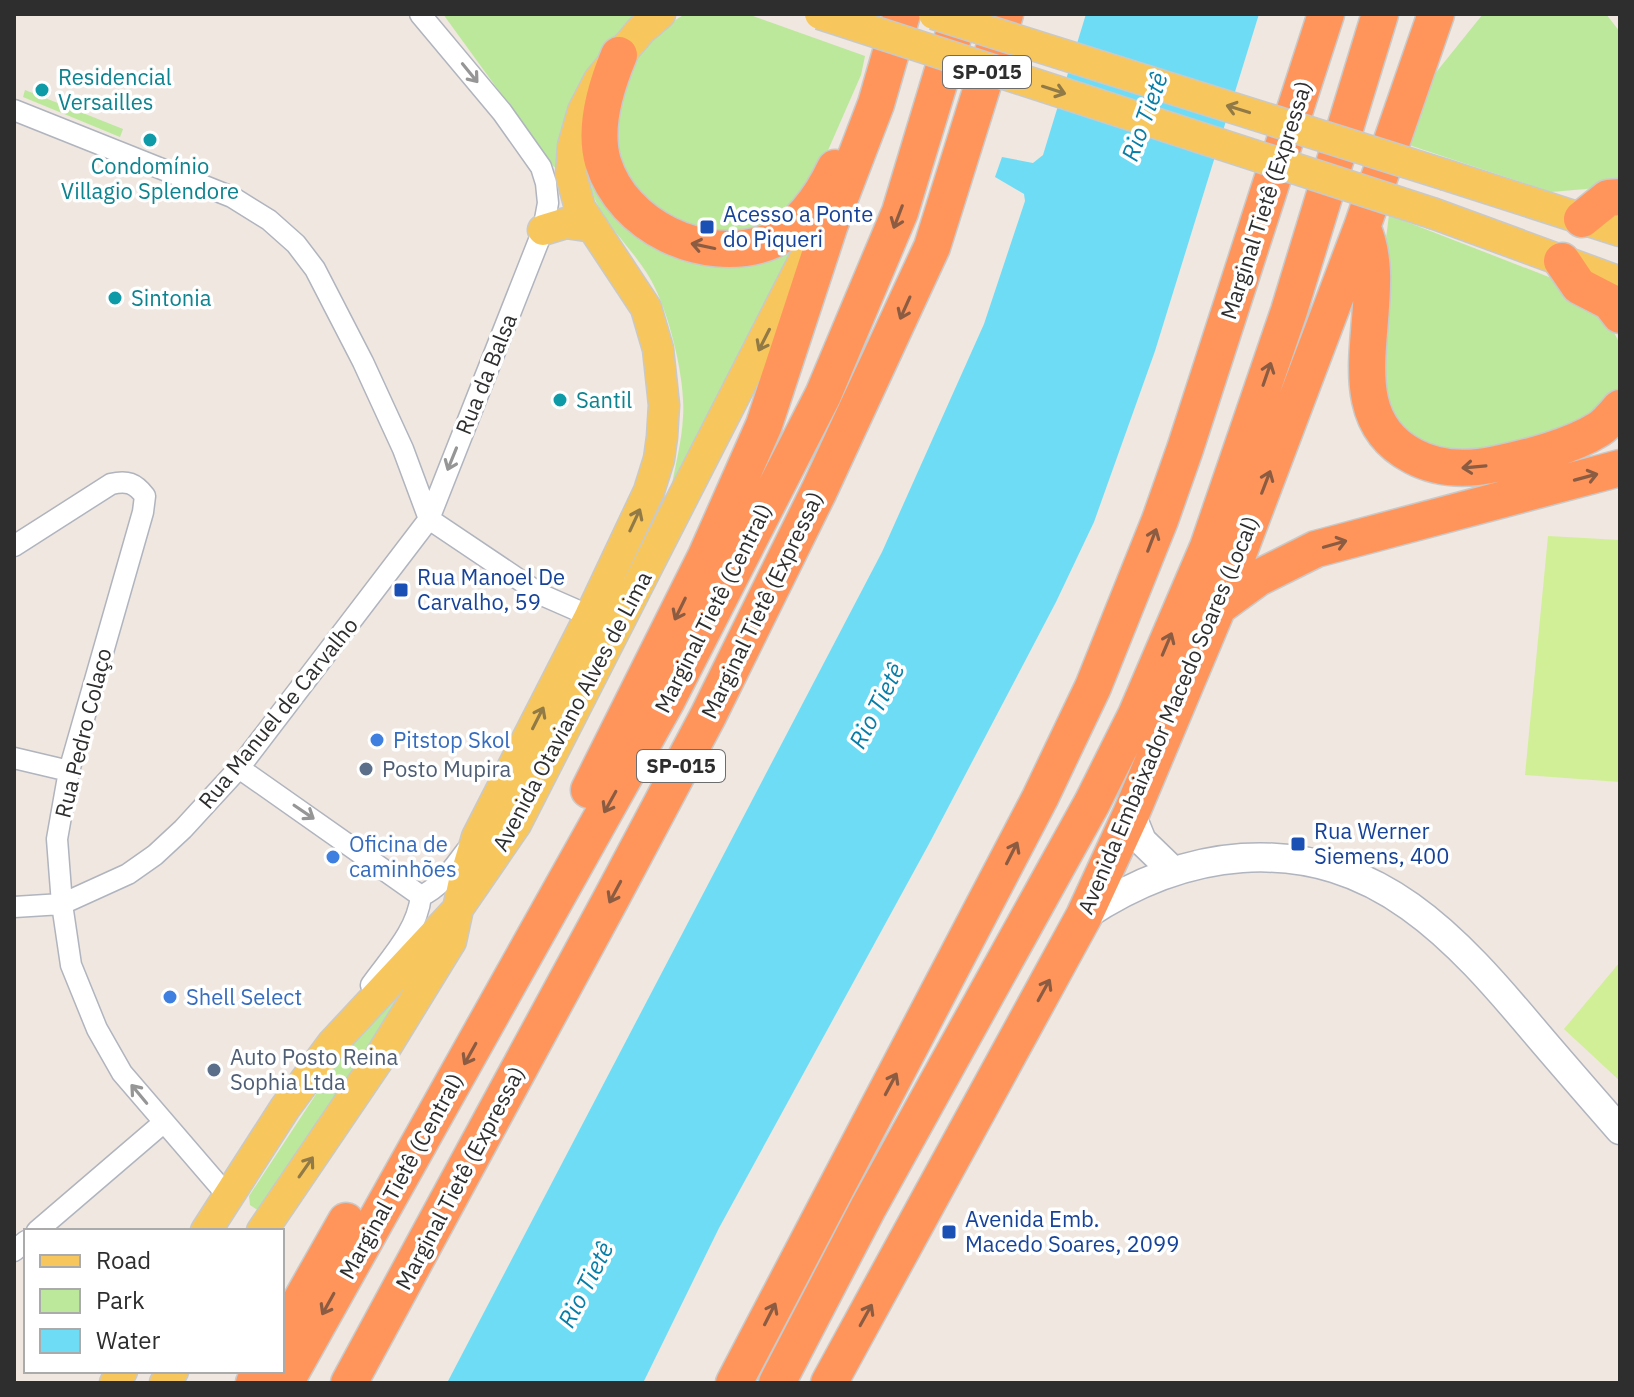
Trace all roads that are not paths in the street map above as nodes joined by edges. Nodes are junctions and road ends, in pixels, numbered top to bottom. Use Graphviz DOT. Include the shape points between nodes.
graph roads {
  1 [pos="420,14"];
  2 [pos="660,14"];
  3 [pos="820,14"];
  4 [pos="902,14"];
  5 [pos="934,14"];
  6 [pos="948,14"];
  7 [pos="960,14"];
  8 [pos="1005,14"];
  9 [pos="1326,14"];
  10 [pos="1380,14"];
  11 [pos="1436,14"];
  12 [pos="1463,14"];
  13 [pos="619,55"];
  14 [pos="1420,61"];
  15 [pos="876,104"];
  16 [pos="16,117"];
  17 [pos="1620,197"];
  18 [pos="1582,219"];
  19 [pos="830,224"];
  20 [pos="593,227"];
  21 [pos="1362,227"];
  22 [pos="543,230"];
  23 [pos="1620,231"];
  24 [pos="1562,261"];
  25 [pos="1620,282"];
  26 [pos="1620,315"];
  27 [pos="1620,408"];
  28 [pos="1620,468"];
  29 [pos="429,519"];
  30 [pos="14,546"];
  31 [pos="706,556"];
  32 [pos="1137,579"];
  33 [pos="1218,607"];
  34 [pos="590,616"];
  35 [pos="589,650"];
  36 [pos="1136,715"];
  37 [pos="14,758"];
  38 [pos="239,768"];
  39 [pos="69,771"];
  40 [pos="1131,814"];
  41 [pos="477,837"];
  42 [pos="1172,870"];
  43 [pos="421,896"];
  44 [pos="62,904"];
  45 [pos="14,907"];
  46 [pos="457,910"];
  47 [pos="1084,916"];
  48 [pos="348,1024"];
  49 [pos="163,1123"];
  50 [pos="1620,1130"];
  51 [pos="227,1195"];
  52 [pos="927,1206"];
  53 [pos="443,1207"];
  54 [pos="868,1208"];
  55 [pos="39,1229"];
  56 [pos="207,1229"];
  57 [pos="248,1229"];
  58 [pos="263,1229"];
  59 [pos="284,1331"];
  60 [pos="285,1383"];
  61 [pos="322,1383"];
  62 [pos="349,1383"];
  63 [pos="734,1383"];
  64 [pos="777,1383"];
  65 [pos="829,1383"];
  1 -- 22 [label="street, Rua da Balsa, one-way" via="541,167 548,203"];
  2 -- 13 [label="main road, Avenida Otaviano Alves de Lima"];
  3 -- 24 [label="main road, one-way, bridge" via="1435,214"];
  4 -- 15 [label="highway, Avenida Otaviano Alves de Lima"];
  18 -- 5 [label="main road, one-way, bridge"];
  6 -- 31 [label="highway" via="804,378 737,520"];
  7 -- 60 [label="highway, Marginal Tietê (Central), one-way" via="900,212 823,395 658,716"];
  8 -- 53 [label="highway, Marginal Tietê (Expressa) / SP-015, one-way" via="932,247 819,491 686,758"];
  32 -- 9 [label="highway, Marginal Tietê (Expressa), one-way" via="1185,449"];
  36 -- 10 [label="highway, one-way" via="1208,547 1320,214"];
  11 -- 14 [label="highway, Avenida Embaixador Macedo Soares (Local)"];
  12 -- 14 [label="highway"];
  15 -- 13 [label="highway, one-way" via="858,119 832,176 795,225 768,242 709,249 651,226 630,206 603,162 602,122"];
  13 -- 20 [label="main road, Avenida Otaviano Alves de Lima" via="593,90 573,146 574,192"];
  14 -- 21 [label="highway, Avenida Embaixador Macedo Soares (Local)"];
  15 -- 19 [label="highway, Avenida Otaviano Alves de Lima"];
  16 -- 29 [label="street" via="232,197 296,244 315,269 363,362"];
  17 -- 18 [label="highway" via="1608,198"];
  18 -- 23 [label="main road"];
  19 -- 31 [label="highway, Avenida Otaviano Alves de Lima" via="764,425"];
  19 -- 35 [label="main road, Avenida Otaviano Alves de Lima, one-way" via="811,244"];
  20 -- 22 [label="main road" via="566,223"];
  34 -- 20 [label="main road, Avenida Otaviano Alves de Lima, one-way" via="649,491 659,459 664,405 658,349 646,308"];
  27 -- 21 [label="highway, one-way" via="1602,428 1578,440 1471,469 1419,460 1400,450 1375,418 1367,375 1372,275"];
  33 -- 21 [label="highway, Avenida Embaixador Macedo Soares (Local), one-way"];
  22 -- 29 [label="street, Rua da Balsa, one-way"];
  24 -- 25 [label="main road"];
  24 -- 26 [label="highway" via="1579,286 1610,302"];
  33 -- 28 [label="highway, one-way" via="1258,578 1316,549"];
  29 -- 34 [label="street" via="542,595"];
  29 -- 38 [label="street, Rua Manuel de Carvalho"];
  30 -- 39 [label="street, Rua Pedro Colaço" via="111,484 130,482 145,496"];
  31 -- 59 [label="highway, Avenida Otaviano Alves de Lima, one-way" via="603,764"];
  32 -- 54 [label="highway" via="1141,626 1123,673 1027,882 876,1171"];
  63 -- 32 [label="highway, Marginal Tietê (Expressa), one-way" via="1040,798"];
  33 -- 40 [label="highway, Avenida Embaixador Macedo Soares (Local)"];
  34 -- 35 [label="main road, Avenida Otaviano Alves de Lima"];
  41 -- 35 [label="main road, Avenida Otaviano Alves de Lima, one-way"];
  35 -- 46 [label="main road, Avenida Otaviano Alves de Lima" via="516,824"];
  36 -- 52 [label="highway" via="1088,842 957,1117"];
  36 -- 54 [label="highway"];
  37 -- 39 [label="street"];
  38 -- 43 [label="street, one-way"];
  38 -- 44 [label="street, Rua Manuel de Carvalho" via="155,855 128,874"];
  39 -- 44 [label="street, Rua Pedro Colaço" via="57,839"];
  40 -- 42 [label="street" via="1142,841"];
  40 -- 47 [label="highway, Avenida Embaixador Macedo Soares (Local)"];
  41 -- 43 [label="street" via="448,875"];
  41 -- 46 [label="main road, Avenida Otaviano Alves de Lima"];
  42 -- 47 [label="street"];
  42 -- 50 [label="street" via="1221,860 1308,860 1351,873 1404,900 1472,960"];
  43 -- 48 [label="street" via="410,931"];
  44 -- 45 [label="street, Rua Manuel de Carvalho"];
  49 -- 44 [label="street, Rua Pedro Colaço, one-way" via="122,1073 97,1029 71,965"];
  46 -- 48 [label="main road"];
  58 -- 46 [label="main road, one-way" via="406,1016 451,941"];
  52 -- 47 [label="highway, Avenida Embaixador Macedo Soares (Local), one-way"];
  48 -- 51 [label="main road"];
  49 -- 51 [label="street, Rua Pedro Colaço"];
  49 -- 55 [label="street"];
  51 -- 56 [label="main road"];
  51 -- 57 [label="main road" via="245,1216"];
  65 -- 52 [label="highway, Avenida Embaixador Macedo Soares (Local), one-way"];
  53 -- 61 [label="highway" via="399,1257"];
  53 -- 62 [label="highway, Marginal Tietê (Expressa) / SP-015"];
  54 -- 64 [label="highway"];
}
